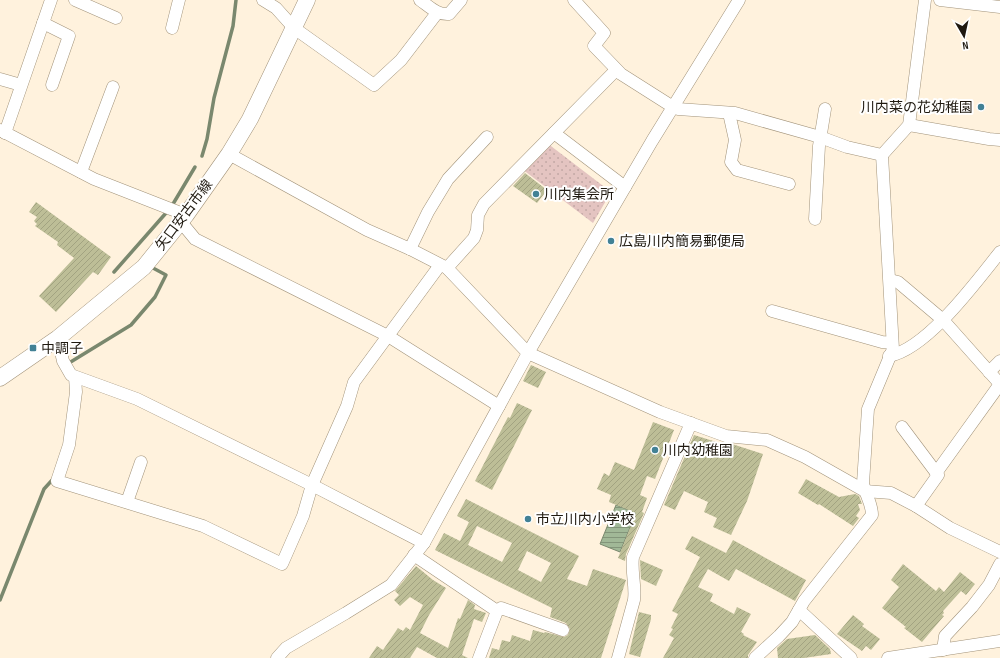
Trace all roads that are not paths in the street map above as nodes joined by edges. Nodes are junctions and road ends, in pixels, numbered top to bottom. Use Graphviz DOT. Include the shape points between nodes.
graph roads {
  1 [pos="51,0"];
  2 [pos="75,0"];
  3 [pos="179,0"];
  4 [pos="263,0"];
  5 [pos="308,0"];
  6 [pos="420,0"];
  7 [pos="461,0"];
  8 [pos="576,0"];
  9 [pos="739,0"];
  10 [pos="925,0"];
  11 [pos="940,0"];
  12 [pos="1000,7"];
  13 [pos="437,13"];
  14 [pos="116,18"];
  15 [pos="43,23"];
  16 [pos="172,28"];
  17 [pos="294,28"];
  18 [pos="616,70"];
  19 [pos="0,79"];
  20 [pos="21,85"];
  21 [pos="52,85"];
  22 [pos="114,87"];
  23 [pos="673,107"];
  24 [pos="825,109"];
  25 [pos="729,113"];
  26 [pos="909,125"];
  27 [pos="2,131"];
  28 [pos="554,133"];
  29 [pos="487,137"];
  30 [pos="820,137"];
  31 [pos="1000,140"];
  32 [pos="229,154"];
  33 [pos="882,155"];
  34 [pos="81,172"];
  35 [pos="789,184"];
  36 [pos="625,187"];
  37 [pos="183,219"];
  38 [pos="815,219"];
  39 [pos="410,249"];
  40 [pos="1000,252"];
  41 [pos="443,267"];
  42 [pos="890,280"];
  43 [pos="772,311"];
  44 [pos="942,320"];
  45 [pos="388,336"];
  46 [pos="58,338"];
  47 [pos="892,343"];
  48 [pos="528,353"];
  49 [pos="890,356"];
  50 [pos="1000,361"];
  51 [pos="989,372"];
  52 [pos="75,377"];
  53 [pos="0,378"];
  54 [pos="1000,384"];
  55 [pos="499,406"];
  56 [pos="692,423"];
  57 [pos="902,427"];
  58 [pos="141,462"];
  59 [pos="936,473"];
  60 [pos="312,485"];
  61 [pos="865,491"];
  62 [pos="126,502"];
  63 [pos="916,506"];
  64 [pos="424,544"];
  65 [pos="1000,552"];
  66 [pos="414,556"];
  67 [pos="1000,564"];
  68 [pos="799,610"];
  69 [pos="497,611"];
  70 [pos="563,630"];
  71 [pos="1000,641"];
  72 [pos="943,650"];
  73 [pos="277,658"];
  74 [pos="479,658"];
  75 [pos="618,658"];
  76 [pos="755,658"];
  77 [pos="851,658"];
  78 [pos="888,658"];
  1 -- 15 [label="street"];
  2 -- 14 [label="street"];
  3 -- 16 [label="street"];
  4 -- 17 [label="street" via="276,8"];
  5 -- 17 [label="main road, 矢口安古市線"];
  6 -- 13 [label="street"];
  7 -- 13 [label="street" via="449,14"];
  8 -- 18 [label="street" via="604,33 594,46"];
  9 -- 23 [label="street"];
  10 -- 26 [label="street"];
  11 -- 12 [label="street"];
  13 -- 17 [label="street" via="401,60 374,85"];
  15 -- 20 [label="street"];
  15 -- 21 [label="street" via="69,36"];
  17 -- 32 [label="main road, 矢口安古市線" via="250,119"];
  18 -- 23 [label="street"];
  18 -- 28 [label="street"];
  19 -- 20 [label="street"];
  20 -- 27 [label="street"];
  22 -- 34 [label="street"];
  23 -- 25 [label="street"];
  23 -- 36 [label="street"];
  24 -- 30 [label="street"];
  25 -- 30 [label="street"];
  25 -- 35 [label="street" via="735,140 731,162 737,170"];
  26 -- 31 [label="street"];
  26 -- 33 [label="street"];
  27 -- 34 [label="street"];
  28 -- 36 [label="street"];
  28 -- 41 [label="street" via="484,204 478,215 474,238"];
  29 -- 39 [label="street" via="448,179"];
  30 -- 33 [label="street" via="847,147"];
  30 -- 38 [label="street"];
  32 -- 37 [label="main road, 矢口安古市線"];
  32 -- 39 [label="street" via="367,230"];
  33 -- 42 [label="street"];
  34 -- 37 [label="street"];
  36 -- 48 [label="street"];
  37 -- 45 [label="street" via="195,239"];
  37 -- 46 [label="main road, 矢口安古市線" via="144,267"];
  39 -- 41 [label="street"];
  40 -- 44 [label="street" via="966,295"];
  41 -- 45 [label="street"];
  41 -- 48 [label="street"];
  42 -- 44 [label="street" via="898,282"];
  42 -- 47 [label="street"];
  43 -- 47 [label="street"];
  44 -- 49 [label="street" via="906,351"];
  44 -- 51 [label="street"];
  45 -- 55 [label="street"];
  45 -- 60 [label="street" via="354,382 347,406"];
  46 -- 52 [label="street" via="63,361"];
  46 -- 53 [label="main road, 矢口安古市線"];
  47 -- 49 [label="street"];
  48 -- 55 [label="street"];
  48 -- 56 [label="street" via="660,412"];
  49 -- 61 [label="street" via="868,409 863,483"];
  50 -- 51 [label="street"];
  51 -- 54 [label="street"];
  52 -- 60 [label="street" via="137,399"];
  52 -- 62 [label="street" via="76,392 69,445 57,481"];
  54 -- 59 [label="street"];
  55 -- 64 [label="street"];
  56 -- 61 [label="street" via="726,436 767,440 805,457"];
  56 -- 75 [label="street" via="633,557 634,600"];
  57 -- 59 [label="street"];
  58 -- 62 [label="street"];
  59 -- 63 [label="street" via="938,475"];
  60 -- 62 [label="street" via="303,516 282,564 204,526"];
  60 -- 64 [label="street"];
  61 -- 63 [label="street" via="891,493"];
  61 -- 68 [label="street" via="872,514"];
  63 -- 65 [label="street" via="950,528"];
  64 -- 66 [label="street"];
  66 -- 69 [label="street"];
  66 -- 73 [label="street" via="390,585 346,614 286,648"];
  67 -- 72 [label="street" via="989,585 945,636"];
  68 -- 76 [label="street" via="780,636"];
  68 -- 77 [label="street"];
  69 -- 70 [label="street" via="501,608"];
  69 -- 74 [label="street"];
  71 -- 72 [label="street"];
  72 -- 78 [label="street"];
}
